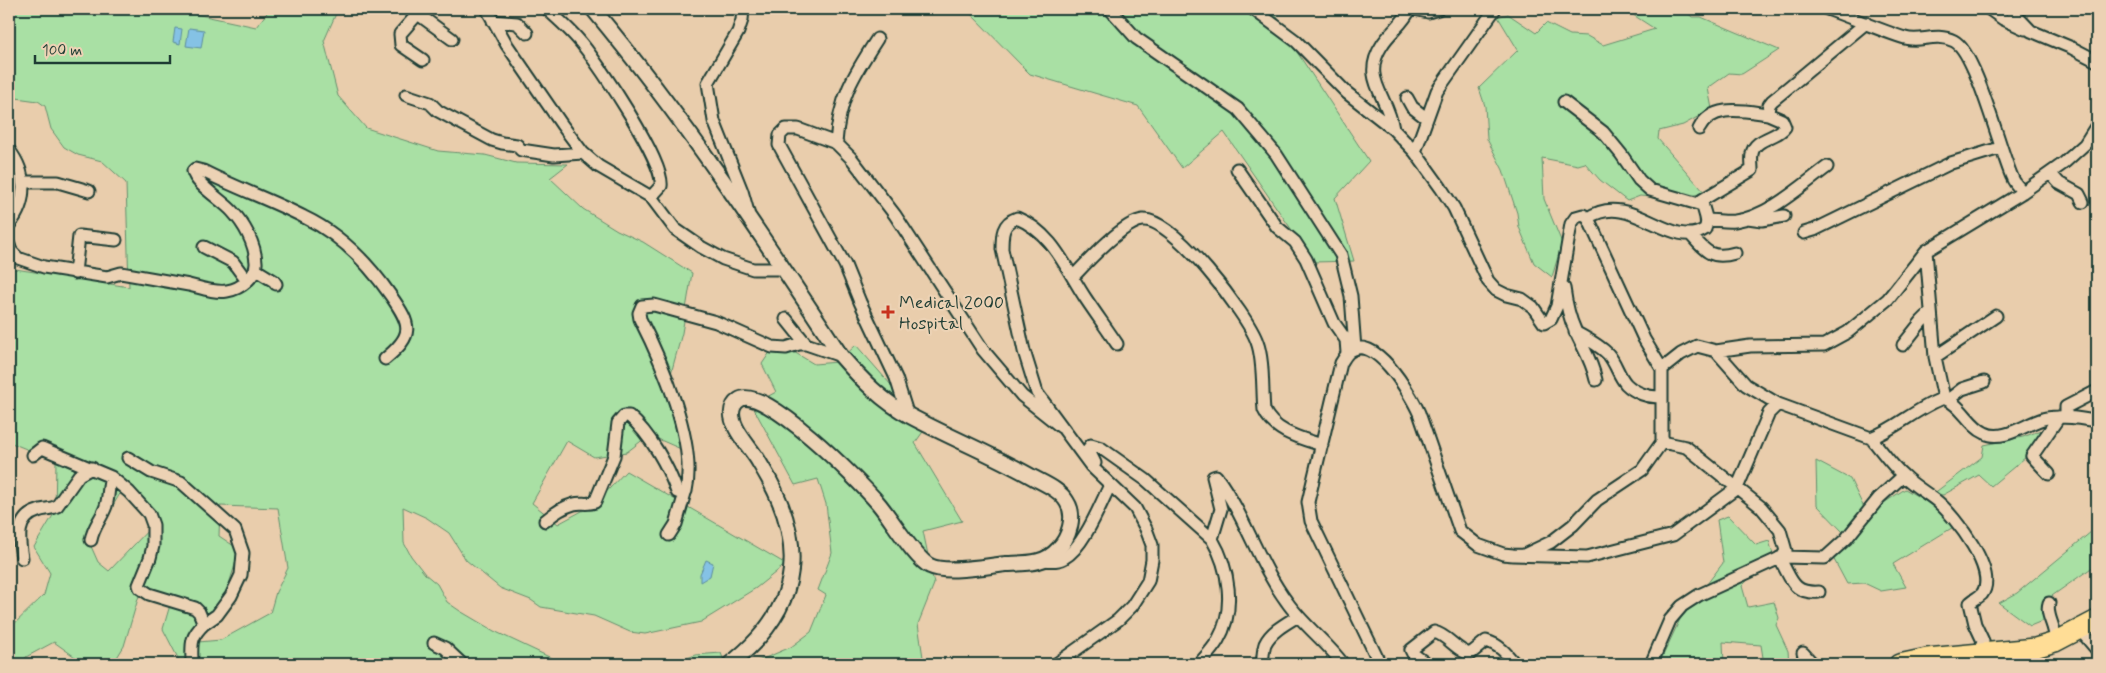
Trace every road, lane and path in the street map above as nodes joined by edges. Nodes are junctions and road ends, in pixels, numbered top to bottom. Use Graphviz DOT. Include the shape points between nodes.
graph roads {
  1 [pos="423,9"];
  2 [pos="487,9"];
  3 [pos="547,9"];
  4 [pos="593,9"];
  5 [pos="743,9"];
  6 [pos="1110,9"];
  7 [pos="1253,9"];
  8 [pos="1410,9"];
  9 [pos="1414,9"];
  10 [pos="1438,9"];
  11 [pos="1494,9"];
  12 [pos="1827,9"];
  13 [pos="1990,9"];
  14 [pos="2010,9"];
  15 [pos="493,21"];
  16 [pos="1866,23"];
  17 [pos="2031,31"];
  18 [pos="527,33"];
  19 [pos="452,39"];
  20 [pos="878,39"];
  21 [pos="423,60"];
  22 [pos="2097,61"];
  23 [pos="406,95"];
  24 [pos="1407,98"];
  25 [pos="1564,102"];
  26 [pos="1768,114"];
  27 [pos="1426,118"];
  28 [pos="2097,125"];
  29 [pos="1393,129"];
  30 [pos="1699,129"];
  31 [pos="836,143"];
  32 [pos="2000,148"];
  33 [pos="9,150"];
  34 [pos="1415,152"];
  35 [pos="583,153"];
  36 [pos="1826,167"];
  37 [pos="1237,169"];
  38 [pos="2050,174"];
  39 [pos="23,182"];
  40 [pos="88,192"];
  41 [pos="2023,192"];
  42 [pos="652,196"];
  43 [pos="2083,202"];
  44 [pos="1702,205"];
  45 [pos="1784,216"];
  46 [pos="1746,217"];
  47 [pos="1588,218"];
  48 [pos="11,219"];
  49 [pos="1707,220"];
  50 [pos="750,221"];
  51 [pos="9,230"];
  52 [pos="1804,233"];
  53 [pos="1690,234"];
  54 [pos="116,240"];
  55 [pos="9,245"];
  56 [pos="204,247"];
  57 [pos="1926,252"];
  58 [pos="1734,253"];
  59 [pos="13,257"];
  60 [pos="784,269"];
  61 [pos="256,270"];
  62 [pos="76,273"];
  63 [pos="1073,277"];
  64 [pos="1563,277"];
  65 [pos="247,281"];
  66 [pos="276,284"];
  67 [pos="1930,313"];
  68 [pos="1996,316"];
  69 [pos="786,319"];
  70 [pos="1576,332"];
  71 [pos="806,344"];
  72 [pos="1118,344"];
  73 [pos="1903,345"];
  74 [pos="1351,351"];
  75 [pos="1716,351"];
  76 [pos="840,356"];
  77 [pos="1935,357"];
  78 [pos="385,359"];
  79 [pos="1662,369"];
  80 [pos="1596,380"];
  81 [pos="1984,382"];
  82 [pos="2097,391"];
  83 [pos="1661,396"];
  84 [pos="1946,399"];
  85 [pos="1778,404"];
  86 [pos="908,416"];
  87 [pos="2062,417"];
  88 [pos="2097,421"];
  89 [pos="1061,427"];
  90 [pos="1871,438"];
  91 [pos="1662,442"];
  92 [pos="1322,445"];
  93 [pos="33,454"];
  94 [pos="128,458"];
  95 [pos="92,468"];
  96 [pos="2049,474"];
  97 [pos="1903,476"];
  98 [pos="111,477"];
  99 [pos="1108,483"];
  100 [pos="1737,488"];
  101 [pos="685,493"];
  102 [pos="544,521"];
  103 [pos="669,535"];
  104 [pos="1212,539"];
  105 [pos="90,540"];
  106 [pos="1523,556"];
  107 [pos="1781,557"];
  108 [pos="22,558"];
  109 [pos="1045,560"];
  110 [pos="1818,592"];
  111 [pos="2049,603"];
  112 [pos="1298,616"];
  113 [pos="2097,620"];
  114 [pos="204,624"];
  115 [pos="2080,630"];
  116 [pos="2055,642"];
  117 [pos="434,643"];
  118 [pos="2097,650"];
  119 [pos="1980,652"];
  120 [pos="1803,653"];
  121 [pos="2004,658"];
  122 [pos="1928,661"];
  123 [pos="192,664"];
  124 [pos="462,664"];
  125 [pos="730,664"];
  126 [pos="1056,664"];
  127 [pos="1199,664"];
  128 [pos="1262,664"];
  129 [pos="1343,664"];
  130 [pos="1380,664"];
  131 [pos="1427,664"];
  132 [pos="1515,664"];
  133 [pos="1651,664"];
  134 [pos="1813,664"];
  135 [pos="1899,664"];
  1 -- 19 [label="street" via="422,17"];
  1 -- 21 [label="street" via="400,34 401,45"];
  2 -- 15 [label="street"];
  3 -- 42 [label="street" via="582,43 637,127 660,172 661,186"];
  4 -- 50 [label="street" via="673,112"];
  5 -- 50 [label="street" via="738,32 708,83 714,121 742,191"];
  6 -- 74 [label="street" via="1136,38 1238,109 1276,154 1341,255 1351,296"];
  7 -- 29 [label="street" via="1296,41 1347,93"];
  8 -- 29 [label="street" via="1389,34 1372,65"];
  9 -- 10 [label="street" via="1428,12"];
  11 -- 27 [label="street" via="1437,91"];
  12 -- 16 [label="street"];
  13 -- 17 [label="street"];
  14 -- 17 [label="street"];
  15 -- 18 [label="street" via="517,23"];
  15 -- 35 [label="street"];
  16 -- 26 [label="street" via="1772,101"];
  16 -- 32 [label="street" via="1908,39 1938,36 1957,42 1986,99"];
  17 -- 22 [label="street"];
  20 -- 31 [label="street" via="846,90"];
  23 -- 35 [label="street" via="430,103 438,111 502,144 554,155"];
  24 -- 27 [label="street" via="1412,107"];
  25 -- 44 [label="street" via="1602,132 1650,190"];
  26 -- 30 [label="street" via="1724,110 1707,117"];
  26 -- 44 [label="street" via="1782,120 1785,127 1756,146 1752,153 1752,170 1702,200"];
  27 -- 34 [label="street"];
  28 -- 38 [label="street" via="2085,144"];
  29 -- 34 [label="street"];
  31 -- 86 [label="street" via="792,128 782,132 778,140 782,153 845,265 896,378"];
  31 -- 89 [label="street" via="879,191 983,350 1022,396"];
  32 -- 41 [label="street" via="2013,180"];
  32 -- 52 [label="street" via="1951,163"];
  33 -- 39 [label="street" via="19,164"];
  34 -- 64 [label="street" via="1450,201 1488,282 1496,290 1522,299 1547,322 1556,314"];
  35 -- 42 [label="street" via="612,175"];
  36 -- 46 [label="street" via="1782,201"];
  37 -- 74 [label="street" via="1277,227 1295,242 1306,259 1334,323"];
  38 -- 41 [label="street"];
  38 -- 43 [label="street" via="2079,194"];
  39 -- 40 [label="street" via="58,182"];
  39 -- 48 [label="street" via="23,196"];
  41 -- 57 [label="street"];
  42 -- 60 [label="street" via="675,229 701,247 753,269"];
  44 -- 49 [label="street"];
  45 -- 46 [label="street" via="1762,220"];
  46 -- 49 [label="street" via="1734,221"];
  47 -- 53 [label="street" via="1597,212 1613,209"];
  47 -- 64 [label="street" via="1576,216 1571,224"];
  47 -- 79 [label="street" via="1644,339"];
  48 -- 51 [label="street"];
  49 -- 53 [label="street" via="1705,229"];
  50 -- 60 [label="street"];
  53 -- 58 [label="street" via="1714,256"];
  54 -- 62 [label="street" via="79,236"];
  55 -- 59 [label="street"];
  56 -- 65 [label="street" via="233,262"];
  57 -- 67 [label="street"];
  57 -- 75 [label="street" via="1888,298 1848,332 1824,345 1750,346"];
  59 -- 62 [label="street"];
  60 -- 76 [label="street"];
  61 -- 65 [label="street"];
  61 -- 66 [label="street"];
  61 -- 78 [label="street" via="256,258 245,228 218,197 196,179 195,169 305,217 362,258 400,309 407,330 406,339 400,347"];
  62 -- 65 [label="street" via="107,277 121,273 220,291 234,289"];
  63 -- 72 [label="street"];
  63 -- 89 [label="street" via="1059,253 1037,229 1017,218 1005,225 1002,249 1031,376 1038,393"];
  63 -- 92 [label="street" via="1125,228 1142,220 1150,220 1160,226 1207,268 1246,319 1258,343 1264,410 1268,419 1288,433"];
  64 -- 70 [label="street" via="1568,311"];
  67 -- 73 [label="street"];
  67 -- 77 [label="street"];
  68 -- 77 [label="street"];
  69 -- 71 [label="street"];
  70 -- 80 [label="street" via="1590,357"];
  70 -- 83 [label="street" via="1608,354 1627,385 1643,395"];
  71 -- 76 [label="street"];
  71 -- 101 [label="street" via="772,347 716,322 654,304 642,306 640,319 659,356 686,443 689,466"];
  74 -- 92 [label="street" via="1341,363"];
  74 -- 106 [label="street" via="1366,349 1378,355 1411,396 1460,531 1484,548"];
  75 -- 79 [label="street" via="1697,346 1680,354"];
  75 -- 85 [label="street" via="1746,385"];
  76 -- 86 [label="street" via="882,397"];
  77 -- 84 [label="street"];
  79 -- 83 [label="street"];
  81 -- 84 [label="street" via="1962,389"];
  82 -- 87 [label="street" via="2066,407"];
  83 -- 91 [label="street"];
  84 -- 87 [label="street" via="1985,433 1996,435 2046,418"];
  84 -- 90 [label="street" via="1933,402"];
  85 -- 90 [label="street"];
  85 -- 100 [label="street" via="1770,413"];
  86 -- 109 [label="street" via="1056,490 1067,502 1071,513 1062,545"];
  87 -- 88 [label="street"];
  87 -- 96 [label="street" via="2032,456"];
  89 -- 99 [label="street" via="1090,466"];
  90 -- 97 [label="street"];
  91 -- 100 [label="street" via="1686,447"];
  91 -- 106 [label="street" via="1642,470 1597,500 1574,525 1551,542"];
  92 -- 130 [label="street" via="1308,502 1311,521"];
  93 -- 95 [label="street" via="42,448 48,449"];
  94 -- 114 [label="street" via="151,472 181,482 235,530 243,553 240,575 231,596 217,615"];
  95 -- 98 [label="street"];
  95 -- 108 [label="street" via="79,475 57,506 36,511 23,523 18,536"];
  97 -- 107 [label="street" via="1825,558"];
  97 -- 119 [label="street" via="1953,516 1977,553 1985,572 1985,584 1982,594 1970,603 1983,640"];
  98 -- 105 [label="street" via="107,503"];
  98 -- 114 [label="street" via="144,508 153,525 152,552 140,588 149,594 195,608"];
  99 -- 104 [label="street" via="1088,446 1101,448 1146,480"];
  99 -- 109 [label="street" via="1082,539 1072,552 1063,559"];
  99 -- 126 [label="street" via="1135,508 1146,529 1152,552 1148,581 1132,606 1118,620"];
  100 -- 106 [label="street" via="1673,535 1587,557"];
  100 -- 107 [label="street" via="1761,507 1780,530 1786,551"];
  101 -- 102 [label="street" via="678,492 641,429 629,416 624,416 618,423 614,456 595,502 574,503"];
  101 -- 103 [label="street" via="676,524"];
  104 -- 112 [label="street" via="1221,509 1213,477 1216,476 1278,590"];
  104 -- 127 [label="street" via="1226,568 1227,606 1219,639"];
  107 -- 110 [label="street" via="1796,588 1806,593"];
  107 -- 133 [label="street" via="1682,606 1670,620"];
  109 -- 125 [label="street" via="966,568 931,567 919,558 853,475 818,444 754,398 740,399 731,415 735,427 767,478 788,524 792,546 791,572 779,607 767,627"];
  111 -- 116 [label="street" via="2049,615 2056,632"];
  112 -- 128 [label="street" via="1271,636 1265,645"];
  112 -- 129 [label="street"];
  113 -- 115 [label="highway"];
  114 -- 123 [label="street" via="192,638"];
  115 -- 116 [label="highway"];
  115 -- 118 [label="street"];
  116 -- 121 [label="highway"];
  117 -- 124 [label="street" via="445,648"];
  119 -- 121 [label="highway"];
  119 -- 122 [label="highway"];
  120 -- 134 [label="street"];
  122 -- 135 [label="highway"];
  131 -- 132 [label="street" via="1411,650 1434,632 1470,654 1486,641 1495,643"];
}
